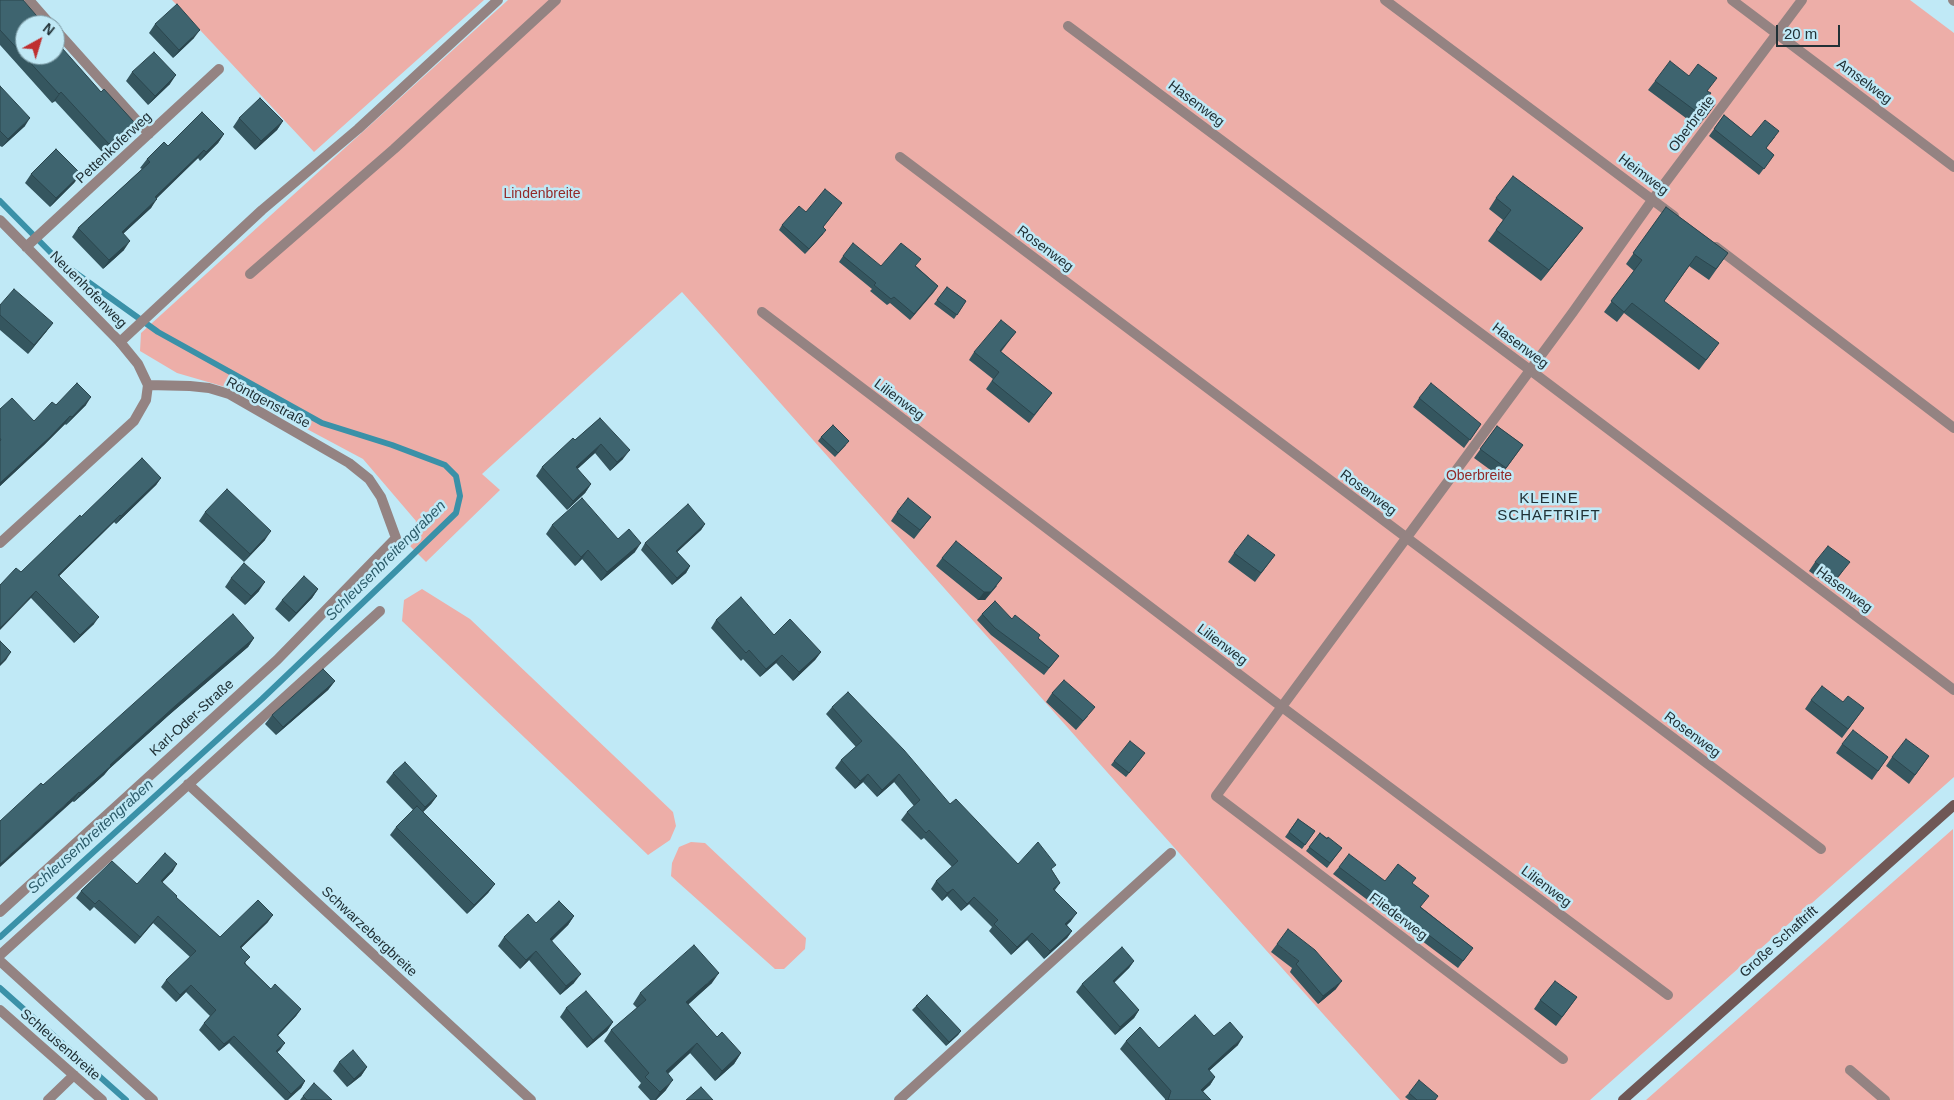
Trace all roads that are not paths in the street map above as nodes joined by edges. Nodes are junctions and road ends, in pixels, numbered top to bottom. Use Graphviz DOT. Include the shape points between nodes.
graph roads {
  1 [pos="29,0"];
  2 [pos="498,0"];
  3 [pos="556,0"];
  4 [pos="1385,0"];
  5 [pos="1732,0"];
  6 [pos="1802,0"];
  7 [pos="42,15"];
  8 [pos="1068,26"];
  9 [pos="1778,34"];
  10 [pos="65,40"];
  11 [pos="219,69"];
  12 [pos="149,134"];
  13 [pos="900,157"];
  14 [pos="1954,167"];
  15 [pos="1652,199"];
  16 [pos="0,220"];
  17 [pos="1684,223"];
  18 [pos="32,242"];
  19 [pos="1708,242"];
  20 [pos="250,274"];
  21 [pos="762,312"];
  22 [pos="120,342"];
  23 [pos="1530,370"];
  24 [pos="148,386"];
  25 [pos="1954,428"];
  26 [pos="396,538"];
  27 [pos="1407,539"];
  28 [pos="0,543"];
  29 [pos="380,611"];
  30 [pos="1954,690"];
  31 [pos="1282,707"];
  32 [pos="188,784"];
  33 [pos="1216,796"];
  34 [pos="1953,809"];
  35 [pos="1821,849"];
  36 [pos="1171,853"];
  37 [pos="0,912"];
  38 [pos="0,955"];
  39 [pos="0,962"];
  40 [pos="1668,995"];
  41 [pos="0,1010"];
  42 [pos="1563,1059"];
  43 [pos="1850,1070"];
  44 [pos="74,1075"];
  45 [pos="48,1100"];
  46 [pos="102,1100"];
  47 [pos="153,1100"];
  48 [pos="531,1100"];
  49 [pos="899,1100"];
  50 [pos="1623,1100"];
  51 [pos="1885,1100"];
  1 -- 7 [label="street"];
  2 -- 22 [label="street" via="358,129 262,210"];
  3 -- 20 [label="street" via="394,149"];
  4 -- 15 [label="street, Heimweg"];
  5 -- 9 [label="street, Amselweg"];
  6 -- 9 [label="street, Oberbreite"];
  8 -- 23 [label="street, Hasenweg"];
  9 -- 14 [label="street, Amselweg"];
  9 -- 15 [label="street, Oberbreite"];
  10 -- 12 [label="street"];
  11 -- 12 [label="street, Pettenkoferweg"];
  12 -- 18 [label="street, Pettenkoferweg"];
  13 -- 27 [label="street, Rosenweg"];
  15 -- 17 [label="street, Heimweg"];
  15 -- 23 [label="street, Oberbreite"];
  16 -- 18 [label="street, Neuenhofenweg"];
  18 -- 22 [label="street, Neuenhofenweg"];
  19 -- 25 [label="street"];
  21 -- 31 [label="street, Lilienweg"];
  22 -- 24 [label="street, Neuenhofenweg" via="138,364"];
  23 -- 27 [label="street, Oberbreite"];
  23 -- 30 [label="street, Hasenweg"];
  24 -- 26 [label="street, Röntgenstraße" via="190,386 229,394 349,463 369,478 382,497"];
  24 -- 28 [label="street" via="146,400 134,422"];
  26 -- 37 [label="street, Karl-Oder-Straße" via="277,660"];
  27 -- 31 [label="street, Oberbreite"];
  27 -- 35 [label="street, Rosenweg"];
  29 -- 32 [label="street"];
  31 -- 33 [label="street, Oberbreite"];
  31 -- 40 [label="street, Lilienweg"];
  32 -- 38 [label="street"];
  32 -- 48 [label="street, Schwarzebergbreite"];
  33 -- 42 [label="street, Fliederweg"];
  34 -- 50 [label="street, Große Schaftrift"];
  36 -- 49 [label="street"];
  39 -- 47 [label="street"];
  41 -- 44 [label="street, Schleusenbreite"];
  43 -- 51 [label="street"];
  44 -- 45 [label="street"];
  44 -- 46 [label="street, Schleusenbreite"];
}
